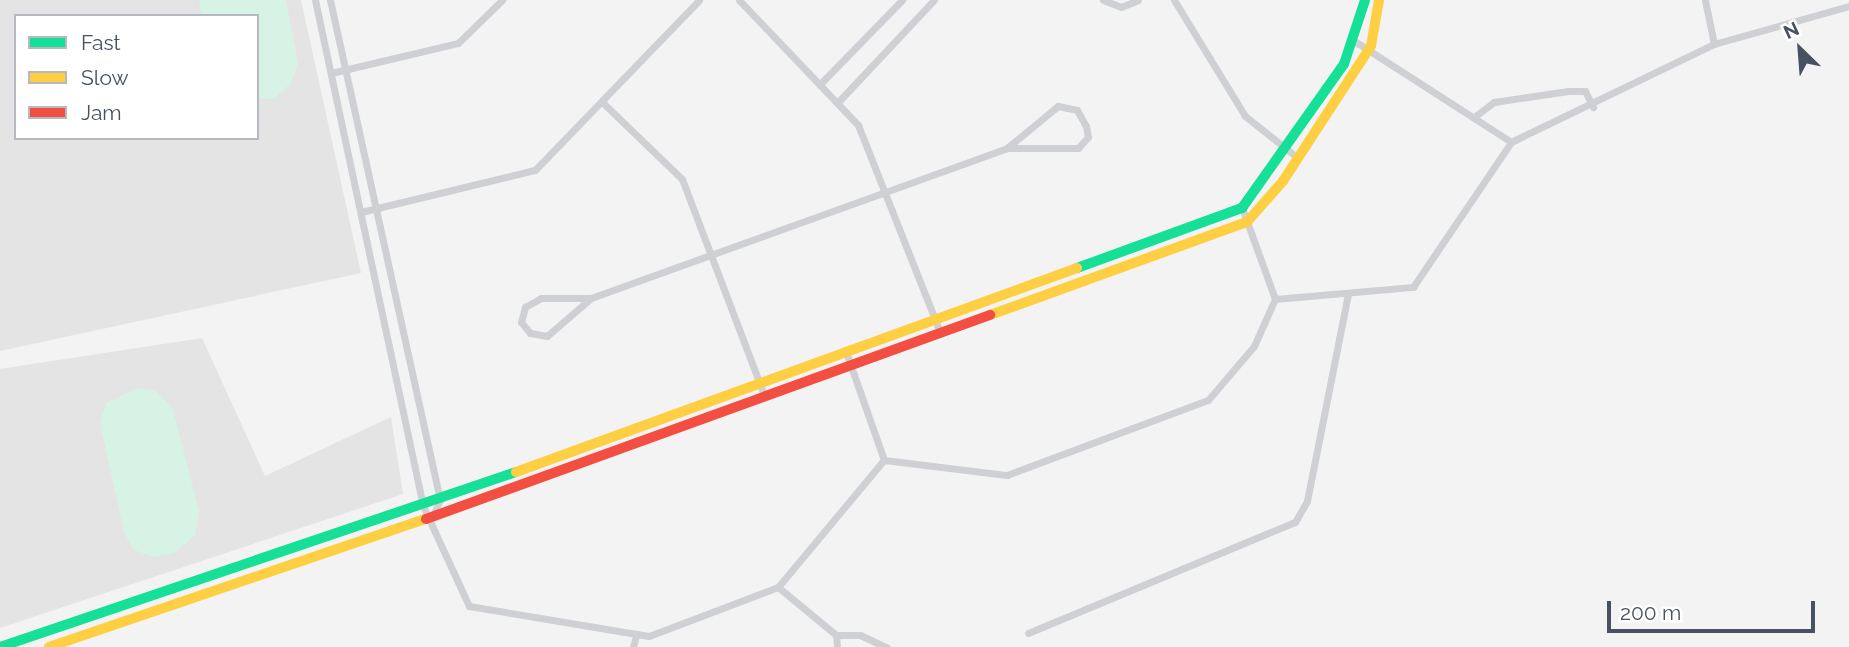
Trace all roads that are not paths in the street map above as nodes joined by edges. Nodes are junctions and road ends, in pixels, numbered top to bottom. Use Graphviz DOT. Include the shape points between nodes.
graph roads {
  1 [pos="316,0"];
  2 [pos="330,0"];
  3 [pos="502,0"];
  4 [pos="699,0"];
  5 [pos="738,0"];
  6 [pos="902,0"];
  7 [pos="934,0"];
  8 [pos="1103,0"];
  9 [pos="1138,0"];
  10 [pos="1174,0"];
  11 [pos="1365,0"];
  12 [pos="1379,0"];
  13 [pos="1705,0"];
  14 [pos="1849,6"];
  15 [pos="1356,42"];
  16 [pos="1714,44"];
  17 [pos="1371,46"];
  18 [pos="344,70"];
  19 [pos="331,73"];
  20 [pos="822,82"];
  21 [pos="840,100"];
  22 [pos="602,102"];
  23 [pos="1593,107"];
  24 [pos="1474,117"];
  25 [pos="1511,142"];
  26 [pos="1007,148"];
  27 [pos="1287,149"];
  28 [pos="1298,158"];
  29 [pos="888,191"];
  30 [pos="1242,208"];
  31 [pos="374,209"];
  32 [pos="361,212"];
  33 [pos="1247,222"];
  34 [pos="714,254"];
  35 [pos="1348,295"];
  36 [pos="591,298"];
  37 [pos="1275,299"];
  38 [pos="936,320"];
  39 [pos="940,332"];
  40 [pos="406,351"];
  41 [pos="846,352"];
  42 [pos="390,354"];
  43 [pos="850,365"];
  44 [pos="760,384"];
  45 [pos="765,397"];
  46 [pos="884,460"];
  47 [pos="440,500"];
  48 [pos="423,506"];
  49 [pos="432,517"];
  50 [pos="778,587"];
  51 [pos="1028,633"];
  52 [pos="836,635"];
  53 [pos="636,636"];
  54 [pos="0,647"];
  55 [pos="49,647"];
  56 [pos="633,647"];
  57 [pos="836,647"];
  58 [pos="886,647"];
  1 -- 19 [label="street"];
  2 -- 18 [label="street"];
  3 -- 18 [label="street" via="458,43"];
  4 -- 22 [label="street"];
  5 -- 20 [label="street"];
  6 -- 20 [label="street"];
  7 -- 21 [label="street"];
  8 -- 9 [label="street" via="1121,7"];
  10 -- 27 [label="street" via="1237,105"];
  11 -- 15 [label="main road"];
  12 -- 17 [label="main road"];
  13 -- 16 [label="street"];
  14 -- 16 [label="street"];
  15 -- 17 [label="street"];
  15 -- 27 [label="main road"];
  16 -- 23 [label="street"];
  17 -- 24 [label="street"];
  17 -- 28 [label="main road"];
  18 -- 19 [label="street"];
  18 -- 31 [label="street"];
  19 -- 32 [label="street"];
  20 -- 21 [label="street"];
  21 -- 29 [label="street"];
  22 -- 31 [label="street" via="535,170"];
  22 -- 34 [label="street" via="674,166"];
  23 -- 24 [label="street" via="1585,91 1568,91 1494,102"];
  23 -- 25 [label="street"];
  24 -- 25 [label="street"];
  25 -- 35 [label="street" via="1418,284"];
  26 -- 26 [label="street" via="1058,107 1077,110 1086,126 1088,137 1078,148"];
  26 -- 29 [label="street"];
  27 -- 28 [label="street"];
  27 -- 30 [label="main road"];
  28 -- 33 [label="main road"];
  29 -- 34 [label="street"];
  29 -- 38 [label="street"];
  30 -- 33 [label="street"];
  30 -- 38 [label="main road"];
  31 -- 32 [label="street"];
  31 -- 40 [label="street"];
  32 -- 42 [label="street"];
  33 -- 37 [label="street"];
  33 -- 39 [label="main road"];
  34 -- 36 [label="street"];
  34 -- 44 [label="street"];
  35 -- 37 [label="street"];
  35 -- 51 [label="street" via="1307,501 1295,522"];
  36 -- 36 [label="street" via="541,298 525,307 522,322 530,333 547,336"];
  37 -- 46 [label="street" via="1254,346 1194,407 1007,475"];
  38 -- 39 [label="street"];
  38 -- 41 [label="main road"];
  39 -- 43 [label="main road"];
  40 -- 42 [label="street"];
  40 -- 47 [label="street"];
  41 -- 43 [label="street"];
  41 -- 44 [label="main road"];
  42 -- 48 [label="street"];
  43 -- 45 [label="main road"];
  43 -- 46 [label="street"];
  44 -- 45 [label="street"];
  44 -- 47 [label="main road"];
  45 -- 49 [label="main road"];
  46 -- 50 [label="street"];
  47 -- 48 [label="main road"];
  47 -- 49 [label="street"];
  48 -- 49 [label="street"];
  48 -- 54 [label="main road"];
  49 -- 53 [label="street" via="469,606"];
  49 -- 55 [label="main road"];
  50 -- 52 [label="street"];
  50 -- 53 [label="street" via="671,630"];
  52 -- 57 [label="street"];
  52 -- 58 [label="street" via="860,635"];
  53 -- 56 [label="street"];
}
